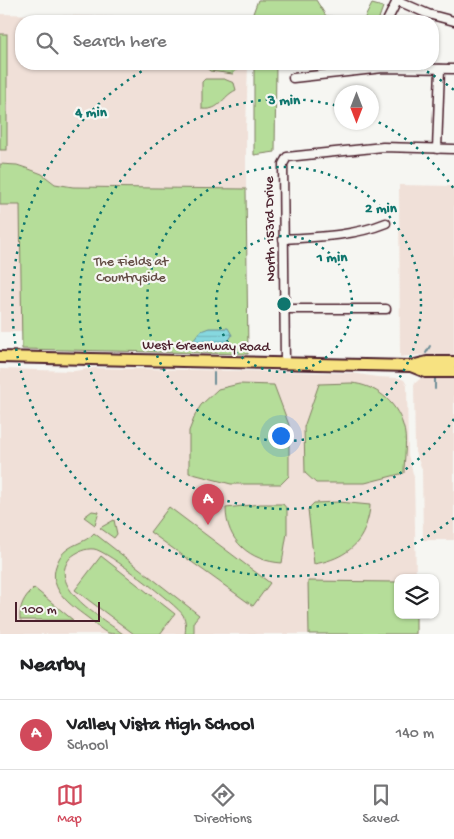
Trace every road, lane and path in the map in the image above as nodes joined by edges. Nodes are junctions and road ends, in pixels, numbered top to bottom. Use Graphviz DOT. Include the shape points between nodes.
graph roads {
  1 [pos="396,0"];
  2 [pos="390,15"];
  3 [pos="432,15"];
  4 [pos="439,17"];
  5 [pos="454,21"];
  6 [pos="440,69"];
  7 [pos="454,69"];
  8 [pos="353,70"];
  9 [pos="293,78"];
  10 [pos="438,149"];
  11 [pos="454,149"];
  12 [pos="386,223"];
  13 [pos="283,239"];
  14 [pos="386,308"];
  15 [pos="284,309"];
  16 [pos="0,357"];
  17 [pos="454,362"];
  18 [pos="285,363"];
  19 [pos="411,366"];
  20 [pos="454,372"];
  1 -- 2 [label="street"];
  1 -- 3 [label="street"];
  4 -- 5 [label="street"];
  6 -- 7 [label="street"];
  6 -- 10 [label="street"];
  8 -- 9 [label="street"];
  10 -- 11 [label="street"];
  10 -- 13 [label="street, North 153rd Drive" via="383,147 287,158 283,164"];
  12 -- 13 [label="street" via="325,237"];
  13 -- 15 [label="street, North 153rd Drive"];
  14 -- 15 [label="street"];
  15 -- 18 [label="street, North 153rd Drive"];
  16 -- 18 [label="main road, West Greenway Road"];
  17 -- 19 [label="main road, West Greenway Road" via="427,362"];
  18 -- 19 [label="main road, West Greenway Road"];
  19 -- 20 [label="main road, West Greenway Road" via="426,372"];
}
